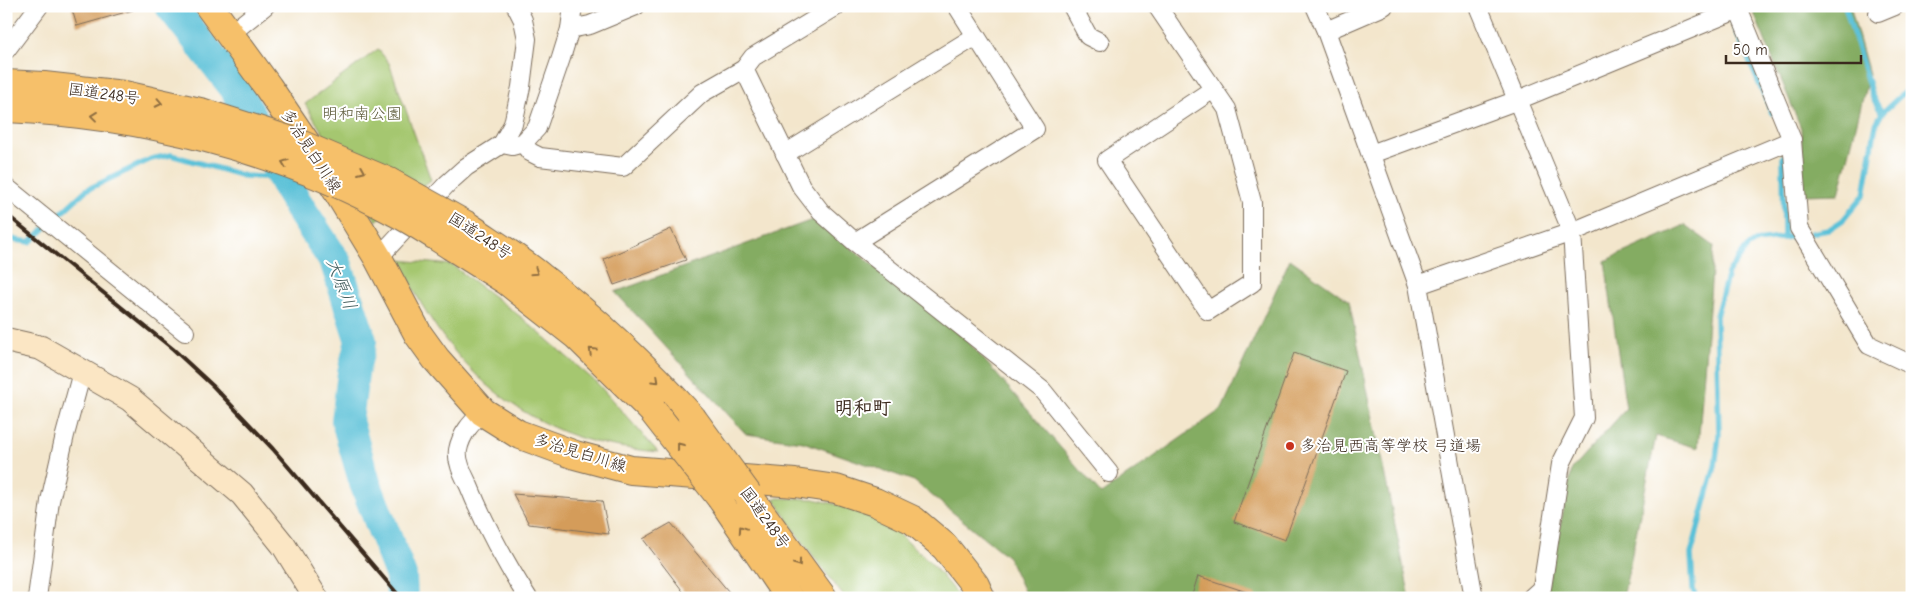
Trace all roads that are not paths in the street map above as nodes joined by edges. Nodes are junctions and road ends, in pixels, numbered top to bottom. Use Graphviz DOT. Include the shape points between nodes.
graph roads {
  1 [pos="39,6"];
  2 [pos="209,6"];
  3 [pos="265,6"];
  4 [pos="516,6"];
  5 [pos="573,6"];
  6 [pos="636,6"];
  7 [pos="837,6"];
  8 [pos="957,6"];
  9 [pos="1072,6"];
  10 [pos="1157,6"];
  11 [pos="1315,6"];
  12 [pos="1384,6"];
  13 [pos="1478,6"];
  14 [pos="1895,6"];
  15 [pos="1738,7"];
  16 [pos="1878,13"];
  17 [pos="570,28"];
  18 [pos="1326,31"];
  19 [pos="230,34"];
  20 [pos="976,36"];
  21 [pos="1100,42"];
  22 [pos="6,50"];
  23 [pos="744,69"];
  24 [pos="6,84"];
  25 [pos="1212,90"];
  26 [pos="1518,100"];
  27 [pos="6,108"];
  28 [pos="1792,140"];
  29 [pos="523,143"];
  30 [pos="502,144"];
  31 [pos="785,154"];
  32 [pos="1371,154"];
  33 [pos="6,187"];
  34 [pos="1572,232"];
  35 [pos="460,236"];
  36 [pos="854,242"];
  37 [pos="378,258"];
  38 [pos="1418,285"];
  39 [pos="185,332"];
  40 [pos="6,340"];
  41 [pos="1912,365"];
  42 [pos="82,372"];
  43 [pos="483,412"];
  44 [pos="1109,472"];
  45 [pos="37,598"];
  46 [pos="316,598"];
  47 [pos="528,598"];
  48 [pos="789,598"];
  49 [pos="823,598"];
  50 [pos="982,598"];
  51 [pos="1474,598"];
  52 [pos="1531,598"];
  1 -- 22 [label="street"];
  2 -- 19 [label="main road, 多治見白川線"];
  3 -- 19 [label="street"];
  4 -- 30 [label="street" via="527,39 513,124"];
  5 -- 17 [label="street"];
  6 -- 17 [label="street" via="590,25"];
  7 -- 23 [label="street" via="753,56"];
  8 -- 20 [label="street"];
  9 -- 21 [label="street" via="1088,36"];
  10 -- 25 [label="street"];
  11 -- 18 [label="street"];
  12 -- 18 [label="street"];
  13 -- 26 [label="street"];
  14 -- 16 [label="street"];
  15 -- 26 [label="street"];
  15 -- 28 [label="street"];
  17 -- 29 [label="street" via="536,128"];
  18 -- 32 [label="street"];
  19 -- 37 [label="main road, 多治見白川線" via="325,171"];
  20 -- 31 [label="street"];
  20 -- 36 [label="street" via="1035,130"];
  23 -- 29 [label="street" via="702,93 623,167 540,157"];
  23 -- 31 [label="street"];
  24 -- 35 [label="main road, 国道248号, one-way, bridge" via="124,95 204,112 295,142 390,182"];
  25 -- 25 [label="street" via="1106,160 1208,311 1252,283 1252,202 1227,109"];
  26 -- 32 [label="street"];
  26 -- 34 [label="street"];
  35 -- 27 [label="main road, 国道248号, one-way, bridge" via="245,148 145,123"];
  28 -- 34 [label="street"];
  28 -- 41 [label="street" via="1799,228 1868,345"];
  29 -- 30 [label="street"];
  30 -- 37 [label="street" via="466,167"];
  31 -- 36 [label="street" via="801,186 821,212"];
  32 -- 38 [label="street"];
  33 -- 39 [label="street"];
  34 -- 38 [label="street"];
  34 -- 52 [label="street" via="1584,418 1561,464 1542,588"];
  48 -- 35 [label="main road, 国道248号, one-way, bridge" via="721,498 652,410 577,336 507,281"];
  35 -- 49 [label="main road, 国道248号, one-way, bridge" via="541,276 661,384 692,418"];
  36 -- 44 [label="street" via="1042,390"];
  37 -- 43 [label="main road, 多治見白川線" via="418,334"];
  38 -- 51 [label="street"];
  40 -- 42 [label="street" via="41,348"];
  42 -- 45 [label="street" via="50,501"];
  42 -- 46 [label="street" via="130,399 242,494 284,546"];
  43 -- 47 [label="street" via="467,428 458,451 460,467 491,536"];
  43 -- 50 [label="main road, 多治見白川線" via="518,434 575,456 630,470 795,483 836,489 875,502 913,520 945,547"];
}
